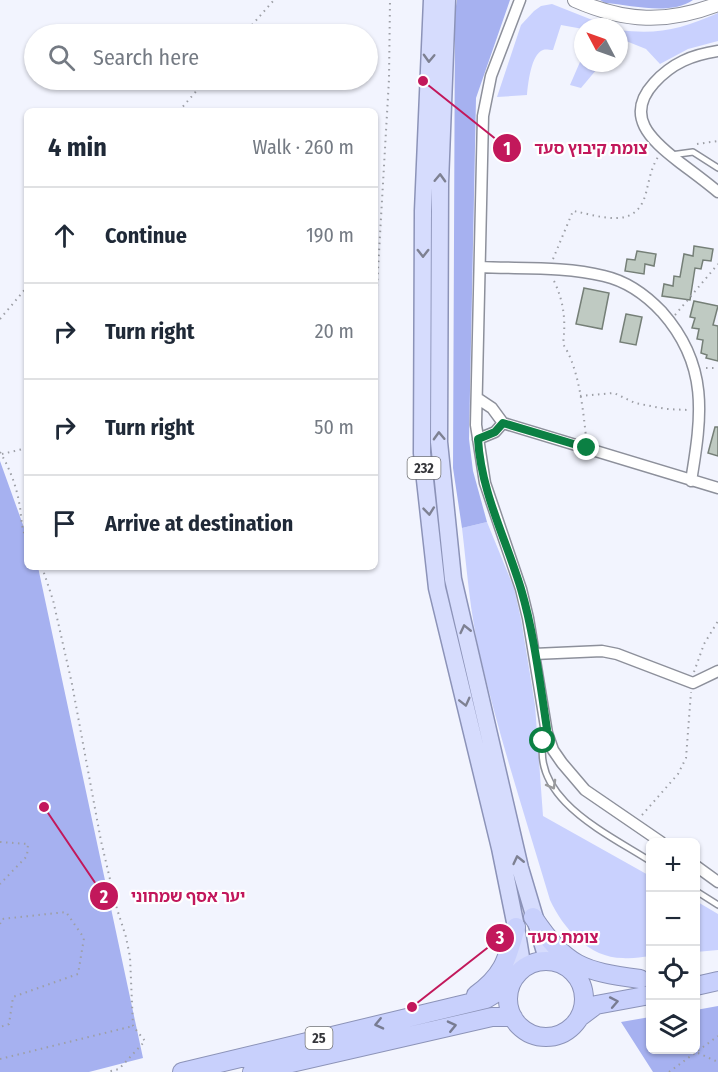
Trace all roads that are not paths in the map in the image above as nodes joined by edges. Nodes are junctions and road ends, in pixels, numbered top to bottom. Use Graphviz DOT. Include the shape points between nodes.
graph roads {
  1 [pos="432,0"];
  2 [pos="447,0"];
  3 [pos="520,0"];
  4 [pos="575,0"];
  5 [pos="718,4"];
  6 [pos="718,51"];
  7 [pos="671,155"];
  8 [pos="718,168"];
  9 [pos="718,192"];
  10 [pos="480,267"];
  11 [pos="477,398"];
  12 [pos="503,423"];
  13 [pos="478,439"];
  14 [pos="691,481"];
  15 [pos="718,488"];
  16 [pos="534,654"];
  17 [pos="718,671"];
  18 [pos="547,729"];
  19 [pos="654,838"];
  20 [pos="646,858"];
  21 [pos="700,869"];
  22 [pos="718,882"];
  23 [pos="698,892"];
  24 [pos="718,905"];
  25 [pos="533,917"];
  26 [pos="516,927"];
  27 [pos="554,962"];
  28 [pos="700,977"];
  29 [pos="578,979"];
  30 [pos="645,979"];
  31 [pos="718,979"];
  32 [pos="514,980"];
  33 [pos="700,985"];
  34 [pos="646,996"];
  35 [pos="456,1006"];
  36 [pos="513,1017"];
  37 [pos="580,1017"];
  38 [pos="182,1072"];
  39 [pos="252,1072"];
  1 -- 26 [label="main road, 232, one-way" via="423,212 423,453 437,588"];
  25 -- 2 [label="main road, 232, one-way" via="453,579 439,442 440,183"];
  3 -- 10 [label="street" via="484,102"];
  4 -- 5 [label="street" via="644,19 675,17"];
  6 -- 7 [label="street" via="673,65 643,99 641,118 645,129"];
  7 -- 8 [label="lane" via="693,152"];
  7 -- 9 [label="street"];
  10 -- 11 [label="street"];
  10 -- 14 [label="street" via="605,276 642,293 670,321 687,346 700,411"];
  11 -- 12 [label="street" via="492,408"];
  11 -- 13 [label="street"];
  12 -- 13 [label="street" via="495,432"];
  12 -- 14 [label="street"];
  13 -- 16 [label="street" via="485,483 521,589"];
  14 -- 15 [label="street"];
  16 -- 17 [label="street" via="602,651 693,682"];
  16 -- 18 [label="street"];
  18 -- 19 [label="street" via="553,750 574,779"];
  18 -- 20 [label="lane, one-way" via="542,751 544,768 556,793 583,818"];
  21 -- 22 [label="street"];
  23 -- 24 [label="lane"];
  25 -- 27 [label="main road, 232" via="545,952"];
  25 -- 30 [label="highway" via="554,945 575,963 606,975"];
  26 -- 32 [label="main road, 232" via="521,957"];
  26 -- 35 [label="highway" via="502,972"];
  27 -- 29 [label="highway" via="572,971"];
  27 -- 32 [label="highway, 25" via="533,963"];
  28 -- 31 [label="highway"];
  29 -- 30 [label="highway"];
  29 -- 37 [label="highway" via="584,998"];
  31 -- 33 [label="highway"];
  32 -- 35 [label="highway, 25" via="486,999"];
  32 -- 36 [label="highway" via="508,995"];
  37 -- 34 [label="highway, one-way" via="596,1005"];
  35 -- 38 [label="highway, 25, one-way"];
  36 -- 37 [label="highway" via="529,1033 540,1037 563,1033"];
  39 -- 36 [label="highway, 25, one-way" via="492,1017"];
}
